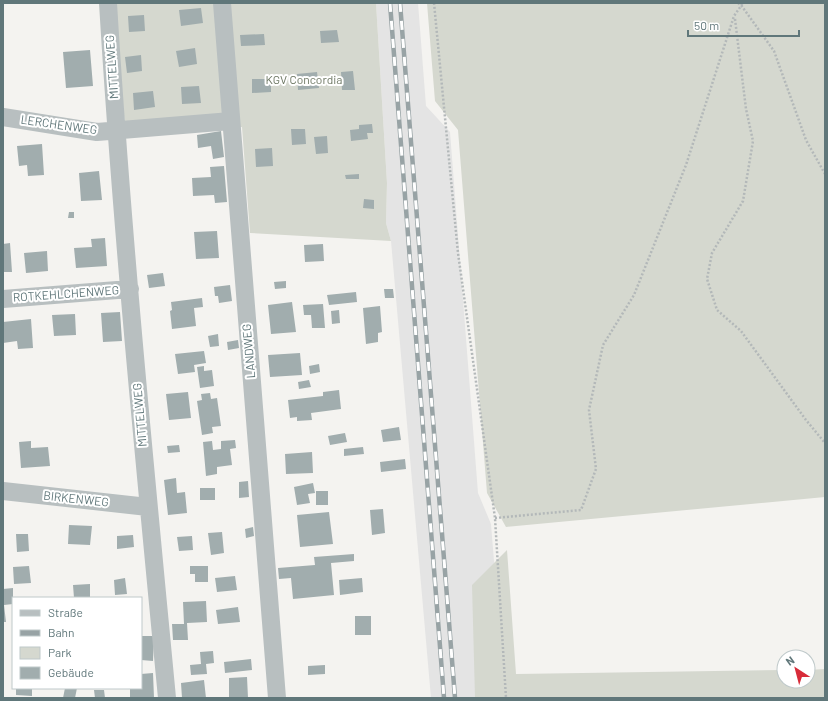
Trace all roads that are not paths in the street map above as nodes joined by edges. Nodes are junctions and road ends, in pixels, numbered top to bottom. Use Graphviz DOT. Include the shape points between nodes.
graph roads {
  1 [pos="108,3"];
  2 [pos="222,3"];
  3 [pos="3,117"];
  4 [pos="231,121"];
  5 [pos="116,131"];
  6 [pos="130,289"];
  7 [pos="3,299"];
  8 [pos="3,491"];
  9 [pos="148,507"];
  10 [pos="167,698"];
  11 [pos="277,698"];
  1 -- 5 [label="street, MITTELWEG"];
  2 -- 4 [label="street, LANDWEG"];
  3 -- 5 [label="street, LERCHENWEG" via="97,132"];
  4 -- 5 [label="street"];
  4 -- 11 [label="street, LANDWEG"];
  5 -- 6 [label="street, MITTELWEG"];
  6 -- 7 [label="street, ROTKEHLCHENWEG"];
  6 -- 9 [label="street, MITTELWEG"];
  8 -- 9 [label="street, BIRKENWEG"];
  9 -- 10 [label="street, MITTELWEG"];
}
